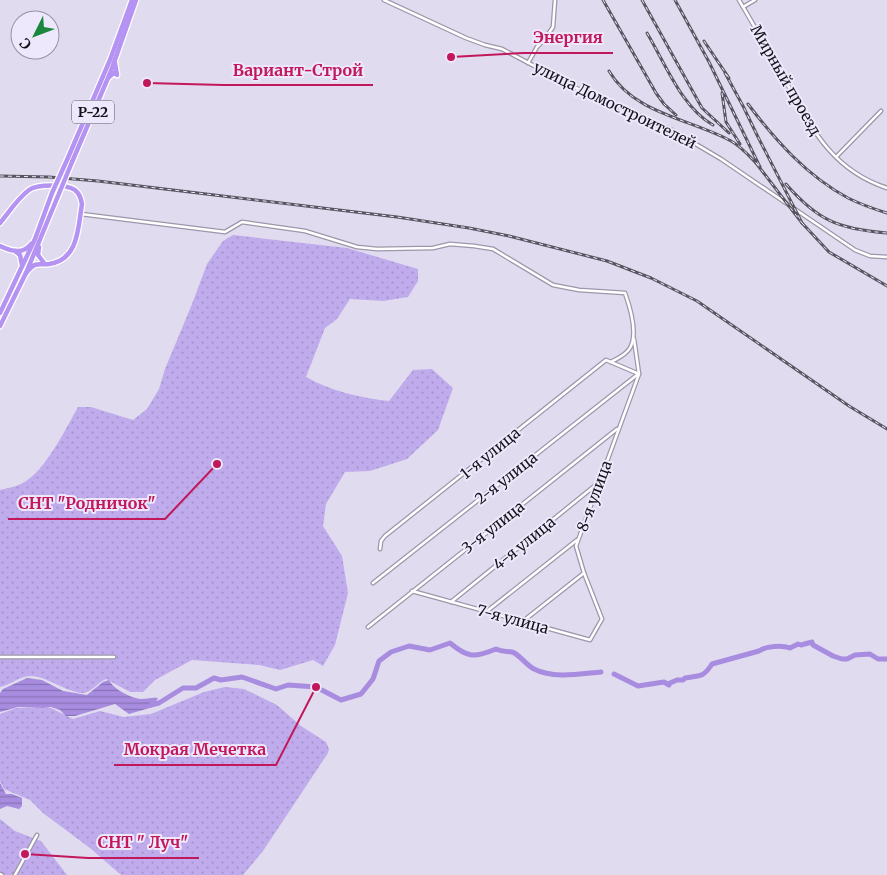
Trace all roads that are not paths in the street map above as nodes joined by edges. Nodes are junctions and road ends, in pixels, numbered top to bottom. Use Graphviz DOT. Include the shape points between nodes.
graph roads {
  1 [pos="132,0"];
  2 [pos="136,0"];
  3 [pos="384,0"];
  4 [pos="555,0"];
  5 [pos="739,0"];
  6 [pos="755,0"];
  7 [pos="743,7"];
  8 [pos="527,63"];
  9 [pos="881,111"];
  10 [pos="836,157"];
  11 [pos="887,188"];
  12 [pos="80,214"];
  13 [pos="0,223"];
  14 [pos="42,237"];
  15 [pos="35,239"];
  16 [pos="0,247"];
  17 [pos="11,250"];
  18 [pos="887,257"];
  19 [pos="44,263"];
  20 [pos="20,270"];
  21 [pos="26,273"];
  22 [pos="0,313"];
  23 [pos="0,326"];
  24 [pos="634,338"];
  25 [pos="611,362"];
  26 [pos="639,374"];
  27 [pos="619,428"];
  28 [pos="598,483"];
  29 [pos="578,539"];
  30 [pos="380,549"];
  31 [pos="584,572"];
  32 [pos="373,583"];
  33 [pos="412,591"];
  34 [pos="450,602"];
  35 [pos="486,612"];
  36 [pos="602,619"];
  37 [pos="522,622"];
  38 [pos="368,627"];
  39 [pos="0,657"];
  40 [pos="114,657"];
  41 [pos="37,834"];
  42 [pos="15,875"];
  1 -- 15 [label="highway, Р-22, bridge"];
  2 -- 14 [label="highway, Р-22, bridge" via="107,80"];
  3 -- 8 [label="street, улица Домостроителей" via="466,38 502,49"];
  4 -- 8 [label="street" via="553,27"];
  5 -- 7 [label="street, Мирный проезд"];
  6 -- 7 [label="street"];
  7 -- 10 [label="street, Мирный проезд" via="813,130"];
  8 -- 18 [label="street, улица Домостроителей" via="672,130 721,159 855,250 870,256"];
  9 -- 10 [label="street"];
  10 -- 11 [label="street, Мирный проезд" via="869,182"];
  12 -- 13 [label="highway" via="81,198 74,190 38,186 31,188"];
  12 -- 19 [label="highway" via="73,249 61,260"];
  12 -- 24 [label="street" via="225,232 242,222 305,231 357,247 376,249 433,248 450,244 493,249 553,285 625,293"];
  14 -- 19 [label="highway" via="38,255"];
  14 -- 21 [label="highway, Р-22"];
  15 -- 17 [label="highway" via="23,251"];
  15 -- 20 [label="highway, Р-22"];
  16 -- 17 [label="highway"];
  17 -- 20 [label="highway" via="20,255"];
  19 -- 21 [label="highway" via="33,265"];
  20 -- 22 [label="highway, Р-22"];
  21 -- 23 [label="highway, Р-22"];
  24 -- 25 [label="street" via="626,353"];
  24 -- 26 [label="street"];
  25 -- 26 [label="street"];
  25 -- 30 [label="street, 1-я улица" via="606,360 386,536"];
  26 -- 27 [label="street, 8-я улица"];
  26 -- 32 [label="street, 2-я улица"];
  27 -- 28 [label="street, 8-я улица"];
  27 -- 33 [label="street, 3-я улица"];
  28 -- 29 [label="street, 8-я улица"];
  28 -- 34 [label="street, 4-я улица"];
  29 -- 31 [label="street, 8-я улица" via="576,546"];
  29 -- 35 [label="street"];
  31 -- 36 [label="street, 8-я улица"];
  31 -- 37 [label="street"];
  33 -- 34 [label="street, 7-я улица"];
  33 -- 38 [label="street, 3-я улица"];
  34 -- 35 [label="street, 7-я улица"];
  35 -- 37 [label="street, 7-я улица"];
  36 -- 37 [label="street, 7-я улица" via="590,640"];
  39 -- 40 [label="street"];
  41 -- 42 [label="street"];
}
